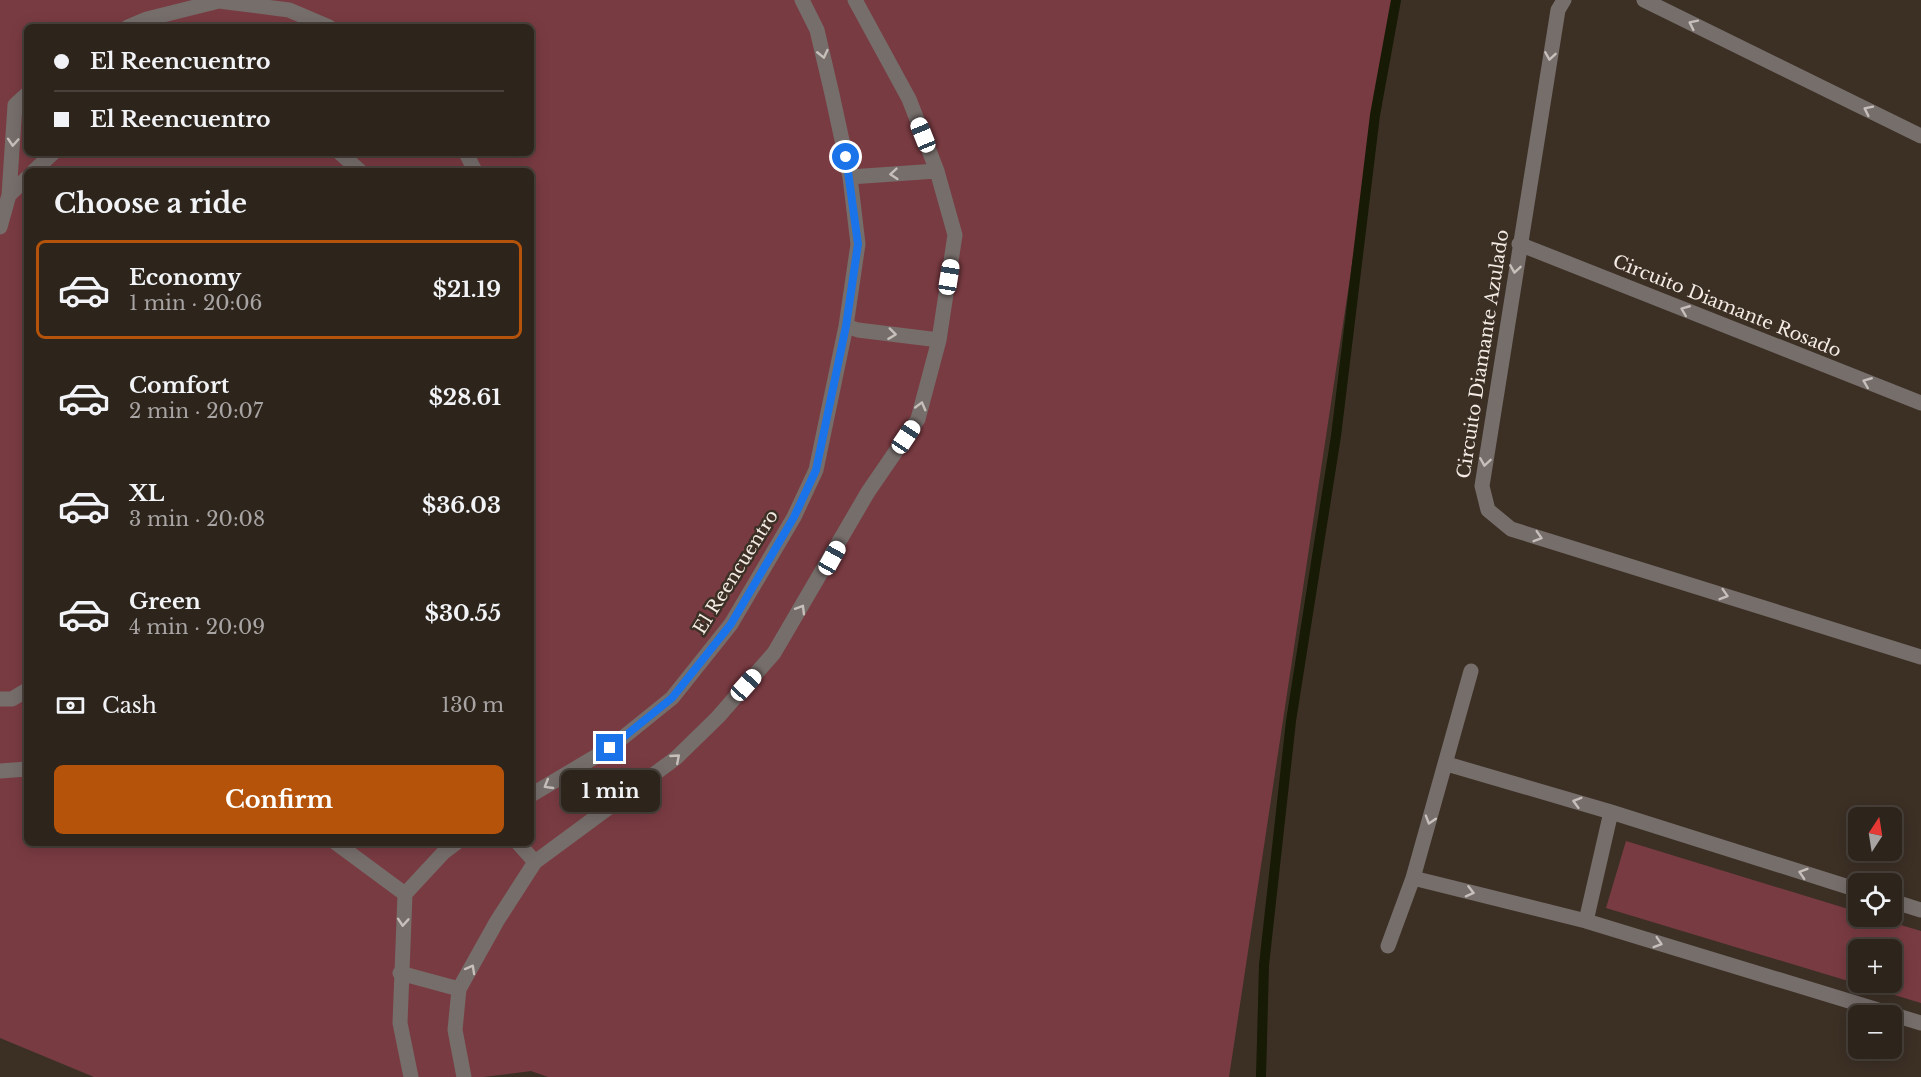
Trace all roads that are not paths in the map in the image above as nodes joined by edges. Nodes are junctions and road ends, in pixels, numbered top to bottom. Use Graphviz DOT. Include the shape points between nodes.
graph roads {
  1 [pos="802,0"];
  2 [pos="855,0"];
  3 [pos="1564,0"];
  4 [pos="1644,0"];
  5 [pos="135,24"];
  6 [pos="322,24"];
  7 [pos="24,97"];
  8 [pos="1921,136"];
  9 [pos="50,156"];
  10 [pos="343,156"];
  11 [pos="37,168"];
  12 [pos="357,168"];
  13 [pos="937,171"];
  14 [pos="850,177"];
  15 [pos="24,181"];
  16 [pos="9,195"];
  17 [pos="0,227"];
  18 [pos="1519,244"];
  19 [pos="846,326"];
  20 [pos="939,340"];
  21 [pos="1921,403"];
  22 [pos="1921,657"];
  23 [pos="1471,671"];
  24 [pos="24,692"];
  25 [pos="0,699"];
  26 [pos="1447,764"];
  27 [pos="24,769"];
  28 [pos="0,771"];
  29 [pos="534,793"];
  30 [pos="1611,812"];
  31 [pos="340,846"];
  32 [pos="445,846"];
  33 [pos="521,846"];
  34 [pos="535,862"];
  35 [pos="1413,878"];
  36 [pos="1848,887"];
  37 [pos="405,894"];
  38 [pos="1902,904"];
  39 [pos="1921,910"];
  40 [pos="1586,921"];
  41 [pos="1388,945"];
  42 [pos="400,974"];
  43 [pos="459,989"];
  44 [pos="1921,1023"];
  45 [pos="411,1077"];
  46 [pos="464,1077"];
  1 -- 14 [label="street, El Reencuentro, one-way" via="817,30"];
  2 -- 13 [label="street" via="909,99"];
  3 -- 18 [label="street, Circuito Diamante Azulado, one-way" via="1558,10"];
  8 -- 4 [label="street, one-way"];
  5 -- 6 [label="street" via="219,1 289,10"];
  7 -- 16 [label="street, one-way" via="15,105"];
  9 -- 11 [label="street"];
  10 -- 12 [label="street"];
  13 -- 14 [label="street, one-way"];
  13 -- 20 [label="street" via="955,235"];
  14 -- 19 [label="street, El Reencuentro" via="858,244"];
  15 -- 16 [label="street"];
  16 -- 17 [label="street"];
  21 -- 18 [label="street, Circuito Diamante Rosado, one-way"];
  18 -- 22 [label="street, Circuito Diamante Azulado, one-way" via="1482,486 1488,510 1511,529"];
  19 -- 20 [label="street, one-way"];
  19 -- 29 [label="street, El Reencuentro, one-way" via="816,470 794,517 731,624 672,698 610,748"];
  34 -- 20 [label="street, one-way" via="676,758 774,653 868,492 918,419"];
  23 -- 26 [label="street"];
  24 -- 25 [label="street" via="12,699"];
  30 -- 26 [label="street, one-way"];
  26 -- 35 [label="street, one-way"];
  27 -- 28 [label="street"];
  36 -- 30 [label="street, one-way"];
  30 -- 40 [label="street"];
  31 -- 37 [label="street"];
  32 -- 37 [label="street"];
  33 -- 34 [label="street"];
  43 -- 34 [label="street, one-way"];
  35 -- 40 [label="street, one-way"];
  35 -- 41 [label="street"];
  37 -- 42 [label="street, one-way"];
  38 -- 39 [label="street"];
  40 -- 44 [label="street, one-way"];
  42 -- 43 [label="street"];
  42 -- 45 [label="street" via="400,1023"];
  43 -- 46 [label="street" via="455,1030"];
}
